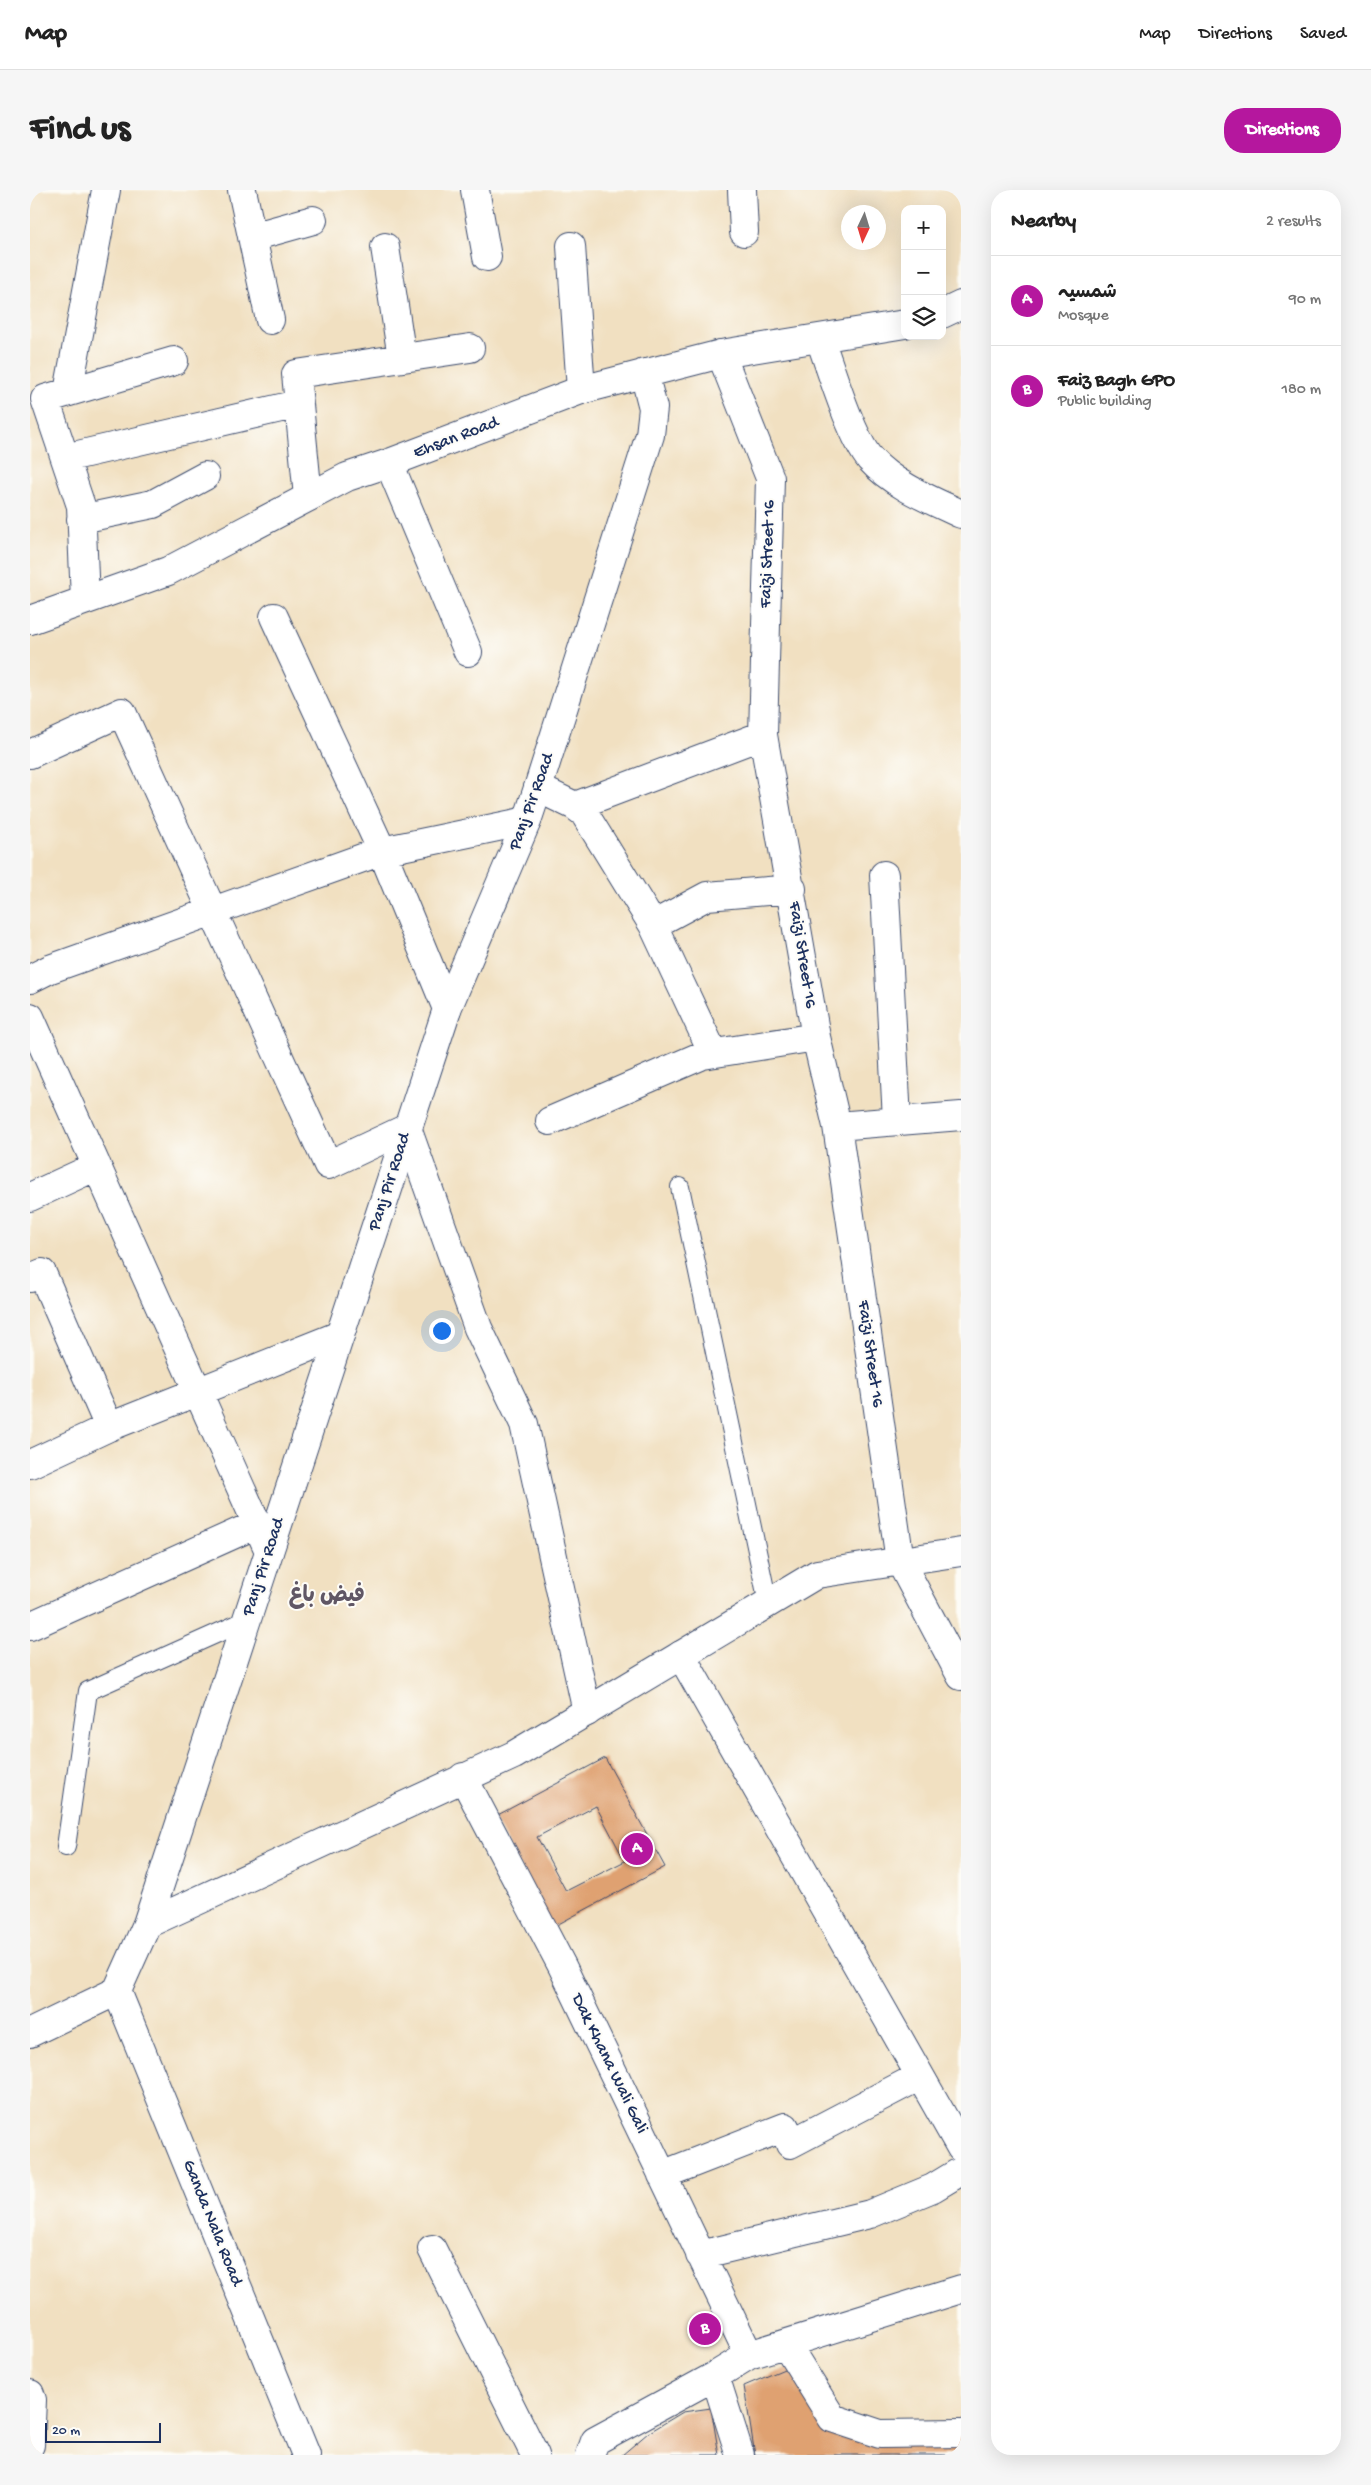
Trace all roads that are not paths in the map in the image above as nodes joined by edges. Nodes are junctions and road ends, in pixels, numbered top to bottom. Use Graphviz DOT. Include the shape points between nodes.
graph roads {
  1 [pos="106,190"];
  2 [pos="242,190"];
  3 [pos="475,190"];
  4 [pos="742,190"];
  5 [pos="312,220"];
  6 [pos="744,232"];
  7 [pos="252,237"];
  8 [pos="571,246"];
  9 [pos="385,247"];
  10 [pos="487,257"];
  11 [pos="961,305"];
  12 [pos="946,312"];
  13 [pos="270,320"];
  14 [pos="901,325"];
  15 [pos="820,339"];
  16 [pos="470,348"];
  17 [pos="721,354"];
  18 [pos="402,358"];
  19 [pos="174,360"];
  20 [pos="644,373"];
  21 [pos="581,390"];
  22 [pos="68,392"];
  23 [pos="298,404"];
  24 [pos="65,458"];
  25 [pos="389,463"];
  26 [pos="205,476"];
  27 [pos="308,497"];
  28 [pos="961,514"];
  29 [pos="81,519"];
  30 [pos="85,600"];
  31 [pos="274,617"];
  32 [pos="30,620"];
  33 [pos="468,652"];
  34 [pos="764,735"];
  35 [pos="30,754"];
  36 [pos="538,788"];
  37 [pos="575,806"];
  38 [pos="527,821"];
  39 [pos="382,851"];
  40 [pos="884,875"];
  41 [pos="792,889"];
  42 [pos="212,911"];
  43 [pos="653,925"];
  44 [pos="30,979"];
  45 [pos="447,1009"];
  46 [pos="30,1016"];
  47 [pos="816,1037"];
  48 [pos="713,1054"];
  49 [pos="961,1116"];
  50 [pos="897,1120"];
  51 [pos="550,1121"];
  52 [pos="837,1126"];
  53 [pos="407,1128"];
  54 [pos="97,1166"];
  55 [pos="680,1187"];
  56 [pos="30,1197"];
  57 [pos="30,1278"];
  58 [pos="340,1335"];
  59 [pos="198,1392"];
  60 [pos="109,1427"];
  61 [pos="30,1464"];
  62 [pos="257,1524"];
  63 [pos="269,1551"];
  64 [pos="961,1552"];
  65 [pos="900,1561"];
  66 [pos="768,1603"];
  67 [pos="247,1620"];
  68 [pos="30,1626"];
  69 [pos="681,1655"];
  70 [pos="961,1676"];
  71 [pos="587,1712"];
  72 [pos="463,1777"];
  73 [pos="66,1847"];
  74 [pos="147,1924"];
  75 [pos="118,1991"];
  76 [pos="30,2033"];
  77 [pos="920,2076"];
  78 [pos="961,2148"];
  79 [pos="961,2171"];
  80 [pos="662,2175"];
  81 [pos="432,2249"];
  82 [pos="700,2255"];
  83 [pos="961,2289"];
  84 [pos="786,2344"];
  85 [pos="748,2355"];
  86 [pos="715,2376"];
  87 [pos="30,2394"];
  88 [pos="961,2433"];
  89 [pos="30,2445"];
  90 [pos="306,2455"];
  91 [pos="534,2455"];
  92 [pos="590,2455"];
  93 [pos="740,2455"];
  1 -- 22 [label="street"];
  2 -- 7 [label="street"];
  3 -- 10 [label="street"];
  4 -- 6 [label="street"];
  5 -- 7 [label="street"];
  7 -- 13 [label="street"];
  8 -- 21 [label="street"];
  9 -- 18 [label="street"];
  11 -- 12 [label="street"];
  14 -- 15 [label="street, Ehsan Road"];
  15 -- 17 [label="street, Ehsan Road"];
  15 -- 28 [label="street" via="854,430 870,458 899,482"];
  16 -- 18 [label="street"];
  17 -- 20 [label="street, Ehsan Road"];
  17 -- 34 [label="street, Faizi Street 16" via="770,478"];
  18 -- 23 [label="street" via="296,374"];
  19 -- 22 [label="street"];
  20 -- 21 [label="street, Ehsan Road"];
  20 -- 36 [label="street, Panj Pir Road" via="653,408 650,435"];
  21 -- 25 [label="street, Ehsan Road"];
  22 -- 24 [label="street" via="45,399"];
  23 -- 24 [label="street"];
  23 -- 27 [label="street"];
  24 -- 29 [label="street" via="81,506"];
  25 -- 27 [label="street, Ehsan Road" via="347,476"];
  25 -- 33 [label="street"];
  26 -- 29 [label="street" via="153,504"];
  27 -- 30 [label="street, Ehsan Road" via="168,571"];
  29 -- 30 [label="street"];
  30 -- 32 [label="street, Ehsan Road"];
  31 -- 39 [label="street"];
  34 -- 37 [label="street"];
  34 -- 41 [label="street, Faizi Street 16"];
  35 -- 42 [label="street" via="122,712"];
  36 -- 37 [label="street"];
  36 -- 38 [label="street, Panj Pir Road"];
  37 -- 43 [label="street" via="584,813"];
  38 -- 39 [label="street"];
  38 -- 45 [label="street, Panj Pir Road"];
  39 -- 42 [label="street"];
  39 -- 45 [label="street"];
  40 -- 50 [label="street"];
  41 -- 43 [label="street" via="707,896"];
  41 -- 47 [label="street, Faizi Street 16"];
  42 -- 44 [label="street"];
  42 -- 53 [label="street" via="328,1165"];
  43 -- 48 [label="street"];
  45 -- 53 [label="street, Panj Pir Road"];
  46 -- 54 [label="street"];
  47 -- 48 [label="street"];
  47 -- 52 [label="street, Faizi Street 16"];
  48 -- 51 [label="street" via="703,1055"];
  49 -- 50 [label="street"];
  50 -- 52 [label="street"];
  52 -- 65 [label="street, Faizi Street 16"];
  53 -- 58 [label="street, Panj Pir Road"];
  53 -- 71 [label="street" via="478,1328 524,1424"];
  54 -- 56 [label="street"];
  54 -- 59 [label="street"];
  55 -- 66 [label="lane"];
  57 -- 60 [label="street" via="42,1273"];
  58 -- 59 [label="street"];
  58 -- 63 [label="street, Panj Pir Road"];
  59 -- 60 [label="street"];
  59 -- 62 [label="street"];
  60 -- 61 [label="street"];
  62 -- 63 [label="street"];
  62 -- 68 [label="street"];
  63 -- 67 [label="street, Panj Pir Road"];
  64 -- 65 [label="street"];
  65 -- 66 [label="street" via="817,1574"];
  65 -- 70 [label="street, Faizi Street 16"];
  66 -- 69 [label="street"];
  67 -- 73 [label="lane" via="88,1691"];
  67 -- 74 [label="street, Panj Pir Road"];
  69 -- 71 [label="street"];
  69 -- 77 [label="street"];
  71 -- 72 [label="street" via="514,1755"];
  72 -- 74 [label="street"];
  72 -- 80 [label="street, Dak Khana Wali Gali" via="562,1966"];
  74 -- 75 [label="street, Panj Pir Road"];
  75 -- 76 [label="street"];
  75 -- 90 [label="street, Ganda Nala Road"];
  77 -- 78 [label="street"];
  77 -- 80 [label="street" via="790,2144 784,2127"];
  79 -- 82 [label="street" via="933,2188 870,2214"];
  80 -- 82 [label="street, Dak Khana Wali Gali"];
  81 -- 91 [label="street"];
  82 -- 85 [label="street, Dak Khana Wali Gali"];
  83 -- 84 [label="street"];
  84 -- 85 [label="street"];
  84 -- 88 [label="street" via="832,2418 880,2434"];
  85 -- 86 [label="street"];
  86 -- 92 [label="street" via="595,2441"];
  86 -- 93 [label="street"];
  87 -- 89 [label="street"];
}
